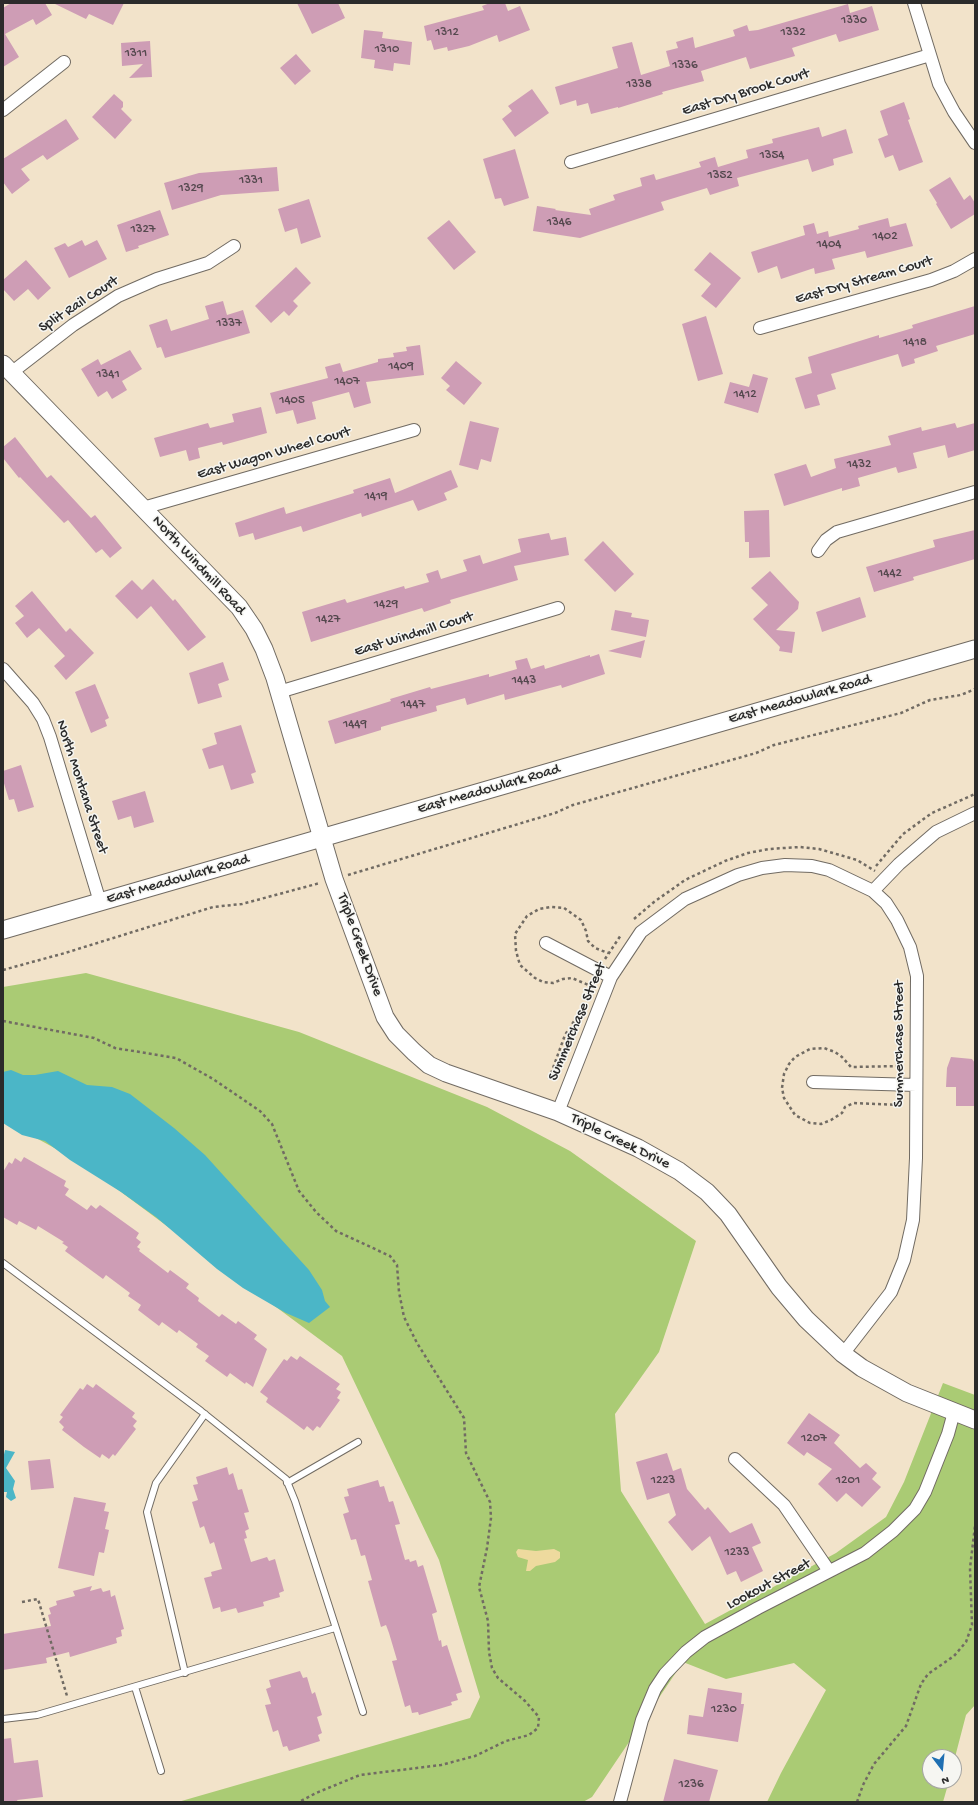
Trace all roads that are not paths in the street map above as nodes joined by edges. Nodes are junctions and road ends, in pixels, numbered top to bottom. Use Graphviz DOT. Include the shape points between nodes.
graph roads {
  1 [pos="914,3"];
  2 [pos="930,55"];
  3 [pos="64,62"];
  4 [pos="3,110"];
  5 [pos="975,143"];
  6 [pos="571,162"];
  7 [pos="234,246"];
  8 [pos="975,259"];
  9 [pos="760,328"];
  10 [pos="7,368"];
  11 [pos="414,430"];
  12 [pos="975,492"];
  13 [pos="143,508"];
  14 [pos="818,551"];
  15 [pos="558,608"];
  16 [pos="975,649"];
  17 [pos="3,669"];
  18 [pos="279,692"];
  19 [pos="975,813"];
  20 [pos="322,838"];
  21 [pos="873,891"];
  22 [pos="100,902"];
  23 [pos="3,930"];
  24 [pos="546,943"];
  25 [pos="611,978"];
  26 [pos="813,1082"];
  27 [pos="916,1085"];
  28 [pos="558,1112"];
  29 [pos="3,1263"];
  30 [pos="843,1354"];
  31 [pos="954,1412"];
  32 [pos="205,1414"];
  33 [pos="975,1420"];
  34 [pos="358,1442"];
  35 [pos="735,1459"];
  36 [pos="287,1483"];
  37 [pos="829,1571"];
  38 [pos="335,1628"];
  39 [pos="185,1673"];
  40 [pos="135,1687"];
  41 [pos="363,1712"];
  42 [pos="3,1719"];
  43 [pos="161,1771"];
  44 [pos="620,1802"];
  1 -- 2 [label="street"];
  2 -- 5 [label="street" via="939,84"];
  2 -- 6 [label="street, East Dry Brook Court"];
  3 -- 4 [label="street"];
  7 -- 10 [label="street, Split Rail Court" via="208,263 157,279 118,296"];
  8 -- 9 [label="street, East Dry Stream Court" via="931,280"];
  10 -- 13 [label="street, North Windmill Road"];
  11 -- 13 [label="street, East Wagon Wheel Court"];
  12 -- 14 [label="street" via="836,532"];
  13 -- 18 [label="street, North Windmill Road" via="239,607 264,649"];
  15 -- 18 [label="street, East Windmill Court"];
  16 -- 20 [label="street, East Meadowlark Road"];
  17 -- 22 [label="street, North Montana Street" via="33,703 43,719"];
  18 -- 20 [label="street, North Windmill Road"];
  19 -- 21 [label="street" via="936,832"];
  20 -- 22 [label="street, East Meadowlark Road"];
  20 -- 28 [label="street, Triple Creek Drive" via="334,879 385,1017 396,1034 429,1065"];
  21 -- 25 [label="street, Summerchase Street" via="829,870 812,866 785,865 738,875 685,899 641,932"];
  21 -- 27 [label="street, Summerchase Street" via="886,903 897,920 910,947 917,976"];
  22 -- 23 [label="street, East Meadowlark Road"];
  24 -- 25 [label="street"];
  25 -- 28 [label="street, Summerchase Street"];
  26 -- 27 [label="street"];
  27 -- 30 [label="street, Summerchase Street" via="916,1158 910,1238 891,1292"];
  28 -- 30 [label="street, Triple Creek Drive" via="638,1148 679,1171 707,1192 728,1214 792,1303"];
  29 -- 32 [label="lane"];
  30 -- 31 [label="street, Triple Creek Drive" via="896,1388"];
  31 -- 33 [label="street, Triple Creek Drive"];
  31 -- 37 [label="street, Lookout Street" via="925,1492 915,1509 893,1532 865,1553"];
  32 -- 36 [label="lane"];
  32 -- 39 [label="lane" via="156,1483 147,1512"];
  34 -- 36 [label="lane"];
  35 -- 37 [label="street" via="784,1506"];
  36 -- 38 [label="lane"];
  37 -- 44 [label="street, Lookout Street" via="705,1637 665,1674 655,1689 642,1720"];
  38 -- 39 [label="lane"];
  38 -- 41 [label="lane"];
  39 -- 40 [label="lane"];
  40 -- 42 [label="lane" via="37,1715"];
  40 -- 43 [label="lane"];
}
